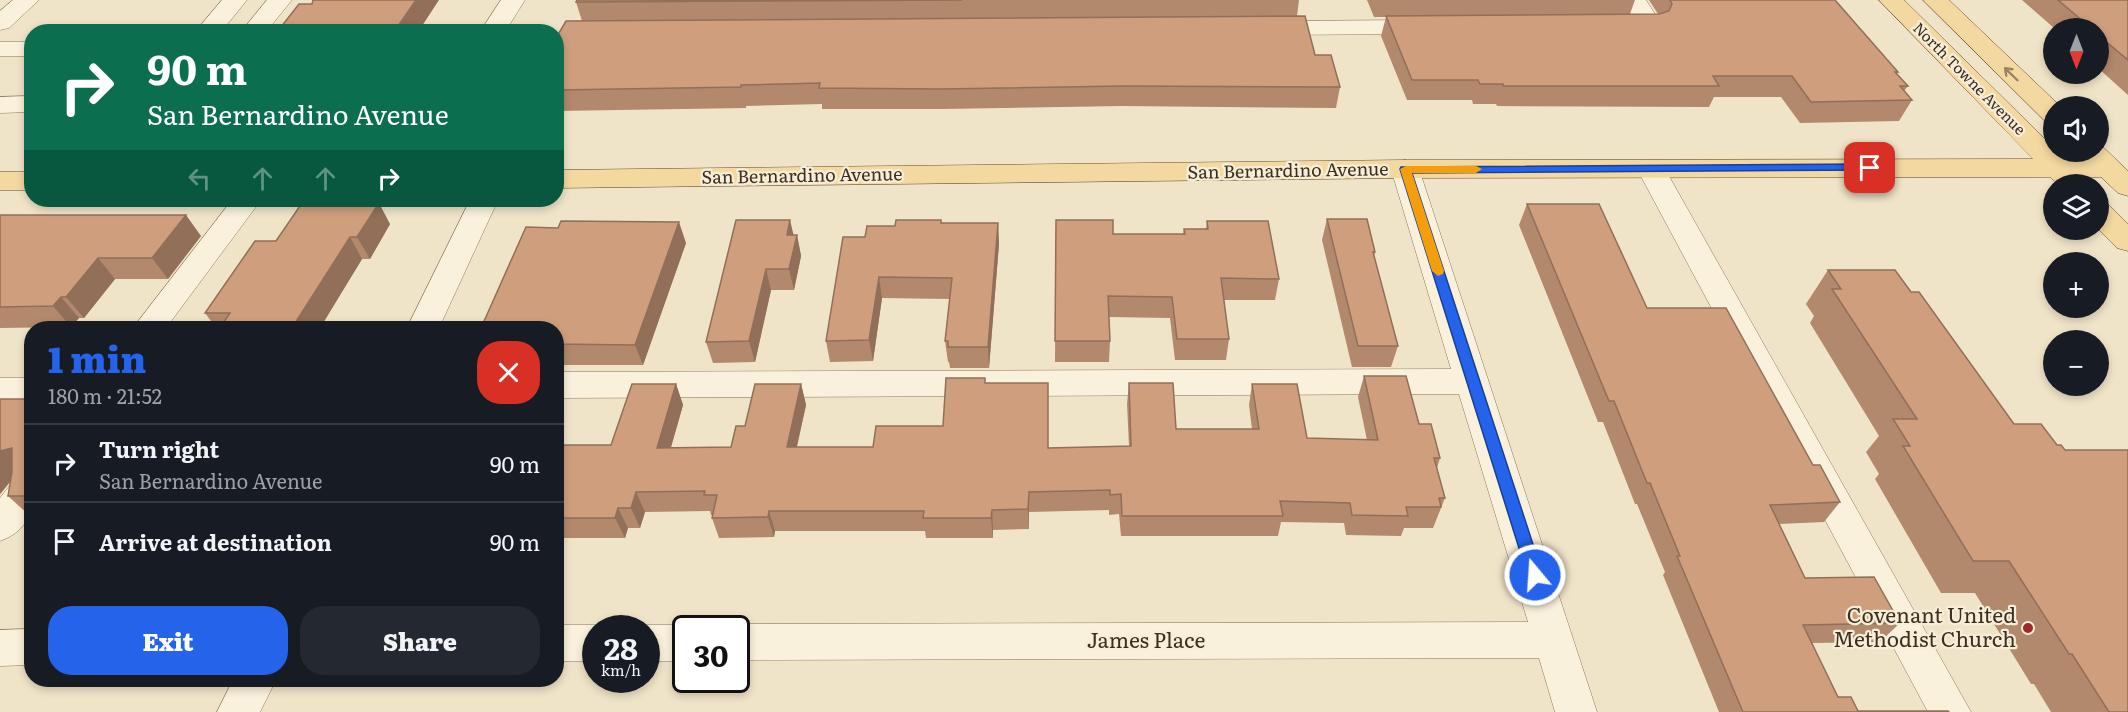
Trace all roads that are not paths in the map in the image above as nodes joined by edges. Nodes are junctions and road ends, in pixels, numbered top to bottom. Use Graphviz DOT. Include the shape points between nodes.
graph roads {
  1 [pos="27,0"];
  2 [pos="235,0"];
  3 [pos="280,0"];
  4 [pos="513,0"];
  5 [pos="1634,0"];
  6 [pos="1891,0"];
  7 [pos="1935,0"];
  8 [pos="0,23"];
  9 [pos="214,24"];
  10 [pos="260,24"];
  11 [pos="497,24"];
  12 [pos="1448,26"];
  13 [pos="1591,26"];
  14 [pos="1246,28"];
  15 [pos="0,49"];
  16 [pos="24,49"];
  17 [pos="24,104"];
  18 [pos="2043,104"];
  19 [pos="0,105"];
  20 [pos="1406,169"];
  21 [pos="1651,169"];
  22 [pos="2114,169"];
  23 [pos="2063,174"];
  24 [pos="2079,174"];
  25 [pos="2043,176"];
  26 [pos="564,179"];
  27 [pos="0,181"];
  28 [pos="24,181"];
  29 [pos="242,207"];
  30 [pos="481,207"];
  31 [pos="2109,222"];
  32 [pos="2128,241"];
  33 [pos="154,321"];
  34 [pos="426,321"];
  35 [pos="1473,381"];
  36 [pos="564,385"];
  37 [pos="0,391"];
  38 [pos="24,391"];
  39 [pos="24,494"];
  40 [pos="0,525"];
  41 [pos="1556,640"];
  42 [pos="750,642"];
  43 [pos="564,643"];
  44 [pos="582,643"];
  45 [pos="24,647"];
  46 [pos="0,648"];
  47 [pos="251,687"];
  48 [pos="238,712"];
  49 [pos="1576,712"];
  50 [pos="1950,712"];
  1 -- 8 [label="street"];
  2 -- 9 [label="street"];
  3 -- 10 [label="street"];
  4 -- 11 [label="street"];
  5 -- 13 [label="street" via="1650,25"];
  6 -- 23 [label="main road, North Towne Avenue"];
  18 -- 7 [label="main road, North Towne Avenue, one-way"];
  12 -- 14 [label="street"];
  15 -- 16 [label="street"];
  17 -- 19 [label="street"];
  20 -- 21 [label="main road, San Bernardino Avenue"];
  20 -- 26 [label="main road, San Bernardino Avenue"];
  20 -- 35 [label="street"];
  21 -- 25 [label="main road, San Bernardino Avenue"];
  21 -- 50 [label="street"];
  22 -- 24 [label="main road, San Bernardino Avenue"];
  27 -- 28 [label="main road"];
  29 -- 33 [label="street"];
  30 -- 34 [label="street"];
  31 -- 32 [label="main road"];
  35 -- 36 [label="street"];
  35 -- 41 [label="street"];
  37 -- 38 [label="street"];
  39 -- 40 [label="street"];
  41 -- 42 [label="street, James Place"];
  41 -- 49 [label="street"];
  43 -- 44 [label="street"];
  45 -- 46 [label="street"];
  47 -- 48 [label="street"];
}
